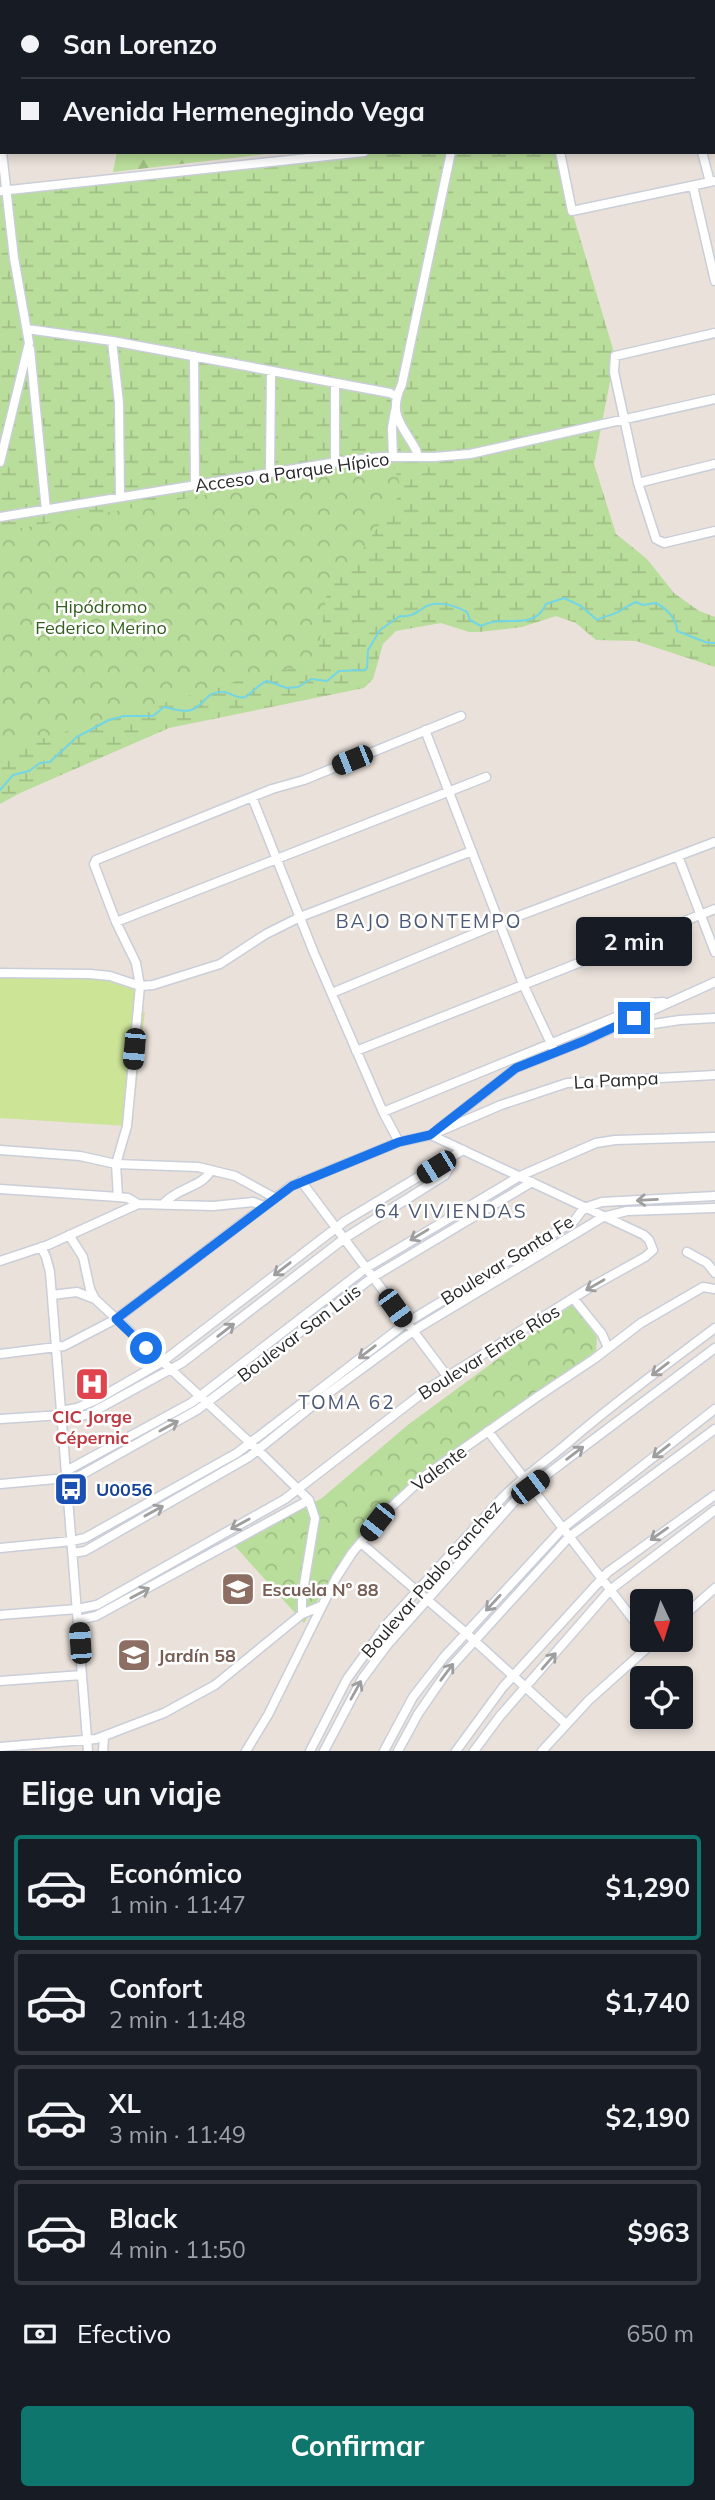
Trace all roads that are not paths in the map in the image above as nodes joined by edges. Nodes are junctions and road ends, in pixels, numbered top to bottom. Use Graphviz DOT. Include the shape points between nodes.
graph roads {
  1 [pos="2,154"];
  2 [pos="345,154"];
  3 [pos="451,154"];
  4 [pos="560,154"];
  5 [pos="703,154"];
  6 [pos="712,181"];
  7 [pos="693,186"];
  8 [pos="3,191"];
  9 [pos="713,262"];
  10 [pos="715,281"];
  11 [pos="27,329"];
  12 [pos="715,333"];
  13 [pos="112,341"];
  14 [pos="29,343"];
  15 [pos="194,356"];
  16 [pos="271,371"];
  17 [pos="335,383"];
  18 [pos="396,396"];
  19 [pos="715,399"];
  20 [pos="395,411"];
  21 [pos="624,420"];
  22 [pos="3,433"];
  23 [pos="393,457"];
  24 [pos="418,457"];
  25 [pos="0,461"];
  26 [pos="334,462"];
  27 [pos="715,464"];
  28 [pos="270,473"];
  29 [pos="638,482"];
  30 [pos="195,485"];
  31 [pos="120,497"];
  32 [pos="46,510"];
  33 [pos="0,517"];
  34 [pos="715,531"];
  35 [pos="461,716"];
  36 [pos="425,730"];
  37 [pos="486,777"];
  38 [pos="449,793"];
  39 [pos="252,797"];
  40 [pos="715,842"];
  41 [pos="472,851"];
  42 [pos="678,856"];
  43 [pos="276,858"];
  44 [pos="715,909"];
  45 [pos="700,915"];
  46 [pos="300,917"];
  47 [pos="116,922"];
  48 [pos="500,923"];
  49 [pos="715,952"];
  50 [pos="0,973"];
  51 [pos="715,982"];
  52 [pos="523,984"];
  53 [pos="140,986"];
  54 [pos="332,993"];
  55 [pos="670,1001"];
  56 [pos="634,1018"];
  57 [pos="715,1018"];
  58 [pos="553,1048"];
  59 [pos="356,1051"];
  60 [pos="715,1075"];
  61 [pos="383,1112"];
  62 [pos="430,1135"];
  63 [pos="715,1137"];
  64 [pos="399,1142"];
  65 [pos="0,1150"];
  66 [pos="463,1150"];
  67 [pos="449,1158"];
  68 [pos="116,1164"];
  69 [pos="211,1170"];
  70 [pos="520,1175"];
  71 [pos="301,1181"];
  72 [pos="532,1182"];
  73 [pos="0,1189"];
  74 [pos="715,1196"];
  75 [pos="118,1197"];
  76 [pos="275,1198"];
  77 [pos="164,1203"];
  78 [pos="138,1204"];
  79 [pos="264,1206"];
  80 [pos="584,1208"];
  81 [pos="715,1208"];
  82 [pos="603,1217"];
  83 [pos="336,1228"];
  84 [pos="69,1235"];
  85 [pos="345,1238"];
  86 [pos="41,1247"];
  87 [pos="687,1252"];
  88 [pos="0,1261"];
  89 [pos="366,1268"];
  90 [pos="715,1273"];
  91 [pos="373,1277"];
  92 [pos="715,1289"];
  93 [pos="52,1295"];
  94 [pos="573,1298"];
  95 [pos="95,1299"];
  96 [pos="116,1319"];
  97 [pos="407,1323"];
  98 [pos="715,1328"];
  99 [pos="413,1331"];
  100 [pos="57,1348"];
  101 [pos="715,1348"];
  102 [pos="608,1349"];
  103 [pos="0,1354"];
  104 [pos="162,1362"];
  105 [pos="171,1370"];
  106 [pos="447,1376"];
  107 [pos="199,1396"];
  108 [pos="208,1404"];
  109 [pos="715,1409"];
  110 [pos="62,1416"];
  111 [pos="0,1419"];
  112 [pos="715,1429"];
  113 [pos="488,1431"];
  114 [pos="249,1442"];
  115 [pos="258,1450"];
  116 [pos="67,1478"];
  117 [pos="523,1478"];
  118 [pos="0,1484"];
  119 [pos="530,1487"];
  120 [pos="298,1488"];
  121 [pos="715,1495"];
  122 [pos="309,1500"];
  123 [pos="715,1510"];
  124 [pos="563,1528"];
  125 [pos="569,1537"];
  126 [pos="72,1541"];
  127 [pos="361,1543"];
  128 [pos="0,1548"];
  129 [pos="73,1553"];
  130 [pos="601,1579"];
  131 [pos="715,1588"];
  132 [pos="610,1590"];
  133 [pos="416,1592"];
  134 [pos="427,1601"];
  135 [pos="321,1606"];
  136 [pos="693,1607"];
  137 [pos="77,1609"];
  138 [pos="302,1614"];
  139 [pos="0,1615"];
  140 [pos="630,1616"];
  141 [pos="78,1620"];
  142 [pos="466,1633"];
  143 [pos="474,1640"];
  144 [pos="641,1652"];
  145 [pos="82,1675"];
  146 [pos="512,1676"];
  147 [pos="0,1681"];
  148 [pos="525,1688"];
  149 [pos="566,1724"];
  150 [pos="104,1737"];
  151 [pos="87,1740"];
  152 [pos="0,1746"];
  153 [pos="88,1751"];
  154 [pos="103,1751"];
  155 [pos="246,1751"];
  156 [pos="310,1751"];
  157 [pos="324,1751"];
  158 [pos="384,1751"];
  159 [pos="398,1751"];
  160 [pos="456,1751"];
  161 [pos="474,1751"];
  162 [pos="542,1751"];
  1 -- 8 [label="street"];
  2 -- 8 [label="street"];
  3 -- 18 [label="street"];
  4 -- 7 [label="street" via="572,211"];
  5 -- 6 [label="street"];
  6 -- 7 [label="street"];
  7 -- 9 [label="street"];
  8 -- 11 [label="street"];
  9 -- 10 [label="street"];
  11 -- 13 [label="street"];
  11 -- 14 [label="street"];
  12 -- 21 [label="street" via="615,356"];
  13 -- 15 [label="street"];
  13 -- 31 [label="street" via="119,403"];
  14 -- 22 [label="street"];
  14 -- 32 [label="street"];
  15 -- 16 [label="street"];
  15 -- 30 [label="street"];
  16 -- 17 [label="street"];
  16 -- 28 [label="street"];
  17 -- 18 [label="street"];
  17 -- 26 [label="street"];
  18 -- 20 [label="street"];
  19 -- 21 [label="street, Acceso a Parque Hípico"];
  20 -- 23 [label="street"];
  20 -- 24 [label="street"];
  21 -- 24 [label="street, Acceso a Parque Hípico" via="470,454"];
  21 -- 29 [label="street"];
  22 -- 25 [label="street"];
  23 -- 24 [label="street, Acceso a Parque Hípico"];
  23 -- 26 [label="street, Acceso a Parque Hípico"];
  26 -- 28 [label="street, Acceso a Parque Hípico"];
  27 -- 29 [label="street"];
  28 -- 30 [label="street, Acceso a Parque Hípico"];
  29 -- 34 [label="street" via="656,539 664,543"];
  30 -- 31 [label="street, Acceso a Parque Hípico"];
  31 -- 32 [label="street, Acceso a Parque Hípico"];
  32 -- 33 [label="street, Acceso a Parque Hípico"];
  35 -- 36 [label="street"];
  36 -- 38 [label="street"];
  36 -- 39 [label="street"];
  37 -- 38 [label="street"];
  38 -- 41 [label="street"];
  38 -- 43 [label="street"];
  39 -- 43 [label="street"];
  39 -- 47 [label="street" via="96,860"];
  40 -- 42 [label="street"];
  41 -- 46 [label="street"];
  41 -- 48 [label="street"];
  42 -- 45 [label="street"];
  42 -- 48 [label="street"];
  43 -- 46 [label="street"];
  43 -- 47 [label="street"];
  44 -- 45 [label="street"];
  45 -- 49 [label="street"];
  45 -- 52 [label="street"];
  46 -- 53 [label="street" via="220,964"];
  46 -- 54 [label="street"];
  47 -- 53 [label="street" via="136,963"];
  48 -- 52 [label="street"];
  48 -- 54 [label="street"];
  50 -- 53 [label="street" via="100,975"];
  51 -- 55 [label="street"];
  52 -- 58 [label="street"];
  52 -- 59 [label="street"];
  53 -- 68 [label="street" via="127,1126"];
  54 -- 59 [label="street"];
  55 -- 56 [label="street"];
  55 -- 58 [label="street" via="650,1003"];
  56 -- 57 [label="street" via="646,1025"];
  56 -- 58 [label="street"];
  58 -- 61 [label="street"];
  58 -- 62 [label="street" via="511,1070"];
  59 -- 61 [label="street"];
  60 -- 62 [label="street, La Pampa" via="567,1083"];
  61 -- 64 [label="street"];
  62 -- 64 [label="street, La Pampa"];
  62 -- 66 [label="street"];
  63 -- 70 [label="street, Boulevar San Luis" via="596,1143"];
  64 -- 71 [label="street, La Pampa"];
  65 -- 68 [label="street" via="80,1156"];
  66 -- 67 [label="street"];
  66 -- 70 [label="street"];
  67 -- 83 [label="street"];
  67 -- 85 [label="street" via="451,1165 445,1175"];
  68 -- 69 [label="street"];
  68 -- 75 [label="street"];
  69 -- 76 [label="street" via="234,1176"];
  69 -- 77 [label="street" via="208,1177"];
  70 -- 72 [label="street"];
  70 -- 89 [label="street, Boulevar San Luis, one-way"];
  71 -- 76 [label="street, La Pampa"];
  71 -- 83 [label="street"];
  72 -- 80 [label="street"];
  72 -- 91 [label="street, Boulevar San Luis"];
  73 -- 75 [label="street"];
  74 -- 80 [label="street, Boulevar Santa Fe, one-way" via="602,1202"];
  75 -- 78 [label="street"];
  76 -- 79 [label="street, La Pampa"];
  77 -- 78 [label="street"];
  77 -- 79 [label="street" via="213,1206 253,1202"];
  78 -- 84 [label="street"];
  79 -- 96 [label="street, La Pampa"];
  80 -- 82 [label="street"];
  80 -- 97 [label="street, Boulevar Santa Fe" via="574,1221"];
  81 -- 82 [label="street, Boulevar Santa Fe" via="626,1211"];
  82 -- 94 [label="street, Boulevar Entre Ríos, one-way" via="644,1235 653,1250"];
  82 -- 99 [label="street, Boulevar Santa Fe"];
  83 -- 85 [label="street"];
  83 -- 104 [label="street, one-way"];
  84 -- 86 [label="street"];
  84 -- 95 [label="street" via="83,1257"];
  85 -- 89 [label="street"];
  105 -- 85 [label="street, one-way"];
  86 -- 88 [label="street"];
  86 -- 93 [label="street"];
  87 -- 90 [label="street"];
  89 -- 91 [label="street"];
  89 -- 107 [label="street, Boulevar San Luis"];
  91 -- 97 [label="street"];
  91 -- 108 [label="street, Boulevar San Luis"];
  92 -- 102 [label="street, Valente" via="696,1290"];
  93 -- 95 [label="street" via="77,1292"];
  93 -- 100 [label="street"];
  94 -- 102 [label="street" via="602,1334"];
  94 -- 106 [label="street, Boulevar Entre Ríos"];
  95 -- 96 [label="street"];
  96 -- 100 [label="street, La Pampa"];
  96 -- 104 [label="street"];
  97 -- 99 [label="street"];
  97 -- 114 [label="street, Boulevar Santa Fe, one-way"];
  98 -- 117 [label="street, Boulevar Pablo Sanchez, one-way"];
  99 -- 106 [label="street"];
  99 -- 115 [label="street, Boulevar Santa Fe"];
  100 -- 103 [label="street, La Pampa"];
  100 -- 110 [label="street"];
  119 -- 101 [label="street, Boulevar Pablo Sanchez, one-way"];
  102 -- 113 [label="street, Valente"];
  104 -- 105 [label="street"];
  104 -- 110 [label="street"];
  105 -- 107 [label="street"];
  105 -- 110 [label="street" via="89,1414"];
  106 -- 120 [label="street, Boulevar Entre Ríos"];
  107 -- 108 [label="street"];
  107 -- 116 [label="street, Boulevar San Luis"];
  108 -- 114 [label="street"];
  116 -- 108 [label="street, Boulevar San Luis, one-way"];
  109 -- 124 [label="street, one-way"];
  110 -- 111 [label="street"];
  110 -- 116 [label="street"];
  112 -- 125 [label="street"];
  113 -- 117 [label="street"];
  113 -- 127 [label="street, Valente" via="419,1481"];
  114 -- 115 [label="street"];
  114 -- 126 [label="street, Boulevar Santa Fe" via="168,1492"];
  115 -- 120 [label="street"];
  129 -- 115 [label="street, Boulevar Santa Fe, one-way" via="85,1551"];
  116 -- 118 [label="street"];
  116 -- 126 [label="street"];
  117 -- 119 [label="street"];
  117 -- 133 [label="street, Boulevar Pablo Sanchez"];
  119 -- 124 [label="street"];
  119 -- 134 [label="street, Boulevar Pablo Sanchez"];
  120 -- 122 [label="street"];
  120 -- 137 [label="street, Boulevar Entre Ríos, one-way" via="97,1605"];
  121 -- 130 [label="street, one-way"];
  122 -- 138 [label="street" via="314,1518"];
  141 -- 122 [label="street, one-way" via="96,1616"];
  123 -- 132 [label="street"];
  124 -- 125 [label="street"];
  124 -- 142 [label="street, one-way"];
  125 -- 130 [label="street"];
  125 -- 143 [label="street"];
  126 -- 128 [label="street, Boulevar Santa Fe"];
  126 -- 129 [label="street"];
  127 -- 133 [label="street"];
  127 -- 135 [label="street, Valente"];
  129 -- 137 [label="street"];
  130 -- 132 [label="street"];
  130 -- 146 [label="street"];
  131 -- 136 [label="street"];
  132 -- 140 [label="street"];
  148 -- 132 [label="street, one-way"];
  133 -- 134 [label="street"];
  133 -- 156 [label="street, Boulevar Pablo Sanchez" via="347,1679"];
  134 -- 142 [label="street"];
  157 -- 134 [label="street, Boulevar Pablo Sanchez, one-way" via="362,1679"];
  135 -- 138 [label="street"];
  135 -- 155 [label="street, Valente"];
  137 -- 139 [label="street, Boulevar Entre Ríos"];
  137 -- 141 [label="street"];
  138 -- 150 [label="street" via="215,1685 164,1713"];
  141 -- 145 [label="street"];
  142 -- 143 [label="street"];
  142 -- 158 [label="street" via="413,1697"];
  143 -- 146 [label="street"];
  159 -- 143 [label="street, one-way" via="427,1700"];
  144 -- 149 [label="street"];
  145 -- 147 [label="street"];
  145 -- 151 [label="street"];
  146 -- 148 [label="street"];
  146 -- 160 [label="street"];
  148 -- 149 [label="street"];
  148 -- 161 [label="street"];
  149 -- 162 [label="street"];
  150 -- 151 [label="street"];
  150 -- 154 [label="street"];
  151 -- 152 [label="street"];
  151 -- 153 [label="street"];
}
